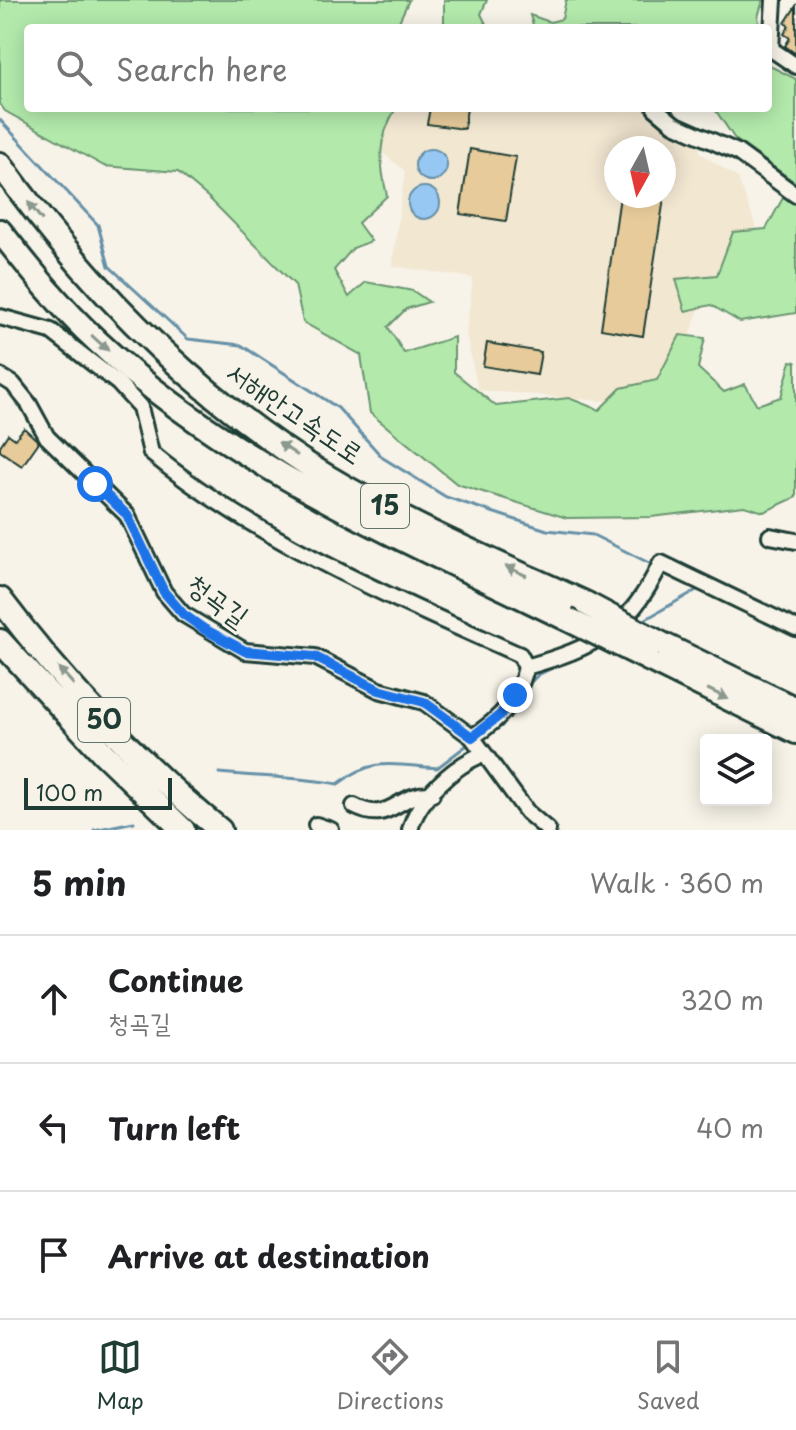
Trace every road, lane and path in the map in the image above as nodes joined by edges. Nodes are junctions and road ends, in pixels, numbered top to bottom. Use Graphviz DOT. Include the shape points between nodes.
graph roads {
  1 [pos="774,0"];
  2 [pos="772,33"];
  3 [pos="772,50"];
  4 [pos="796,66"];
  5 [pos="660,112"];
  6 [pos="0,164"];
  7 [pos="796,195"];
  8 [pos="0,231"];
  9 [pos="0,317"];
  10 [pos="0,376"];
  11 [pos="770,536"];
  12 [pos="796,541"];
  13 [pos="0,599"];
  14 [pos="796,628"];
  15 [pos="0,641"];
  16 [pos="656,652"];
  17 [pos="526,667"];
  18 [pos="796,709"];
  19 [pos="796,732"];
  20 [pos="472,737"];
  21 [pos="483,754"];
  22 [pos="432,794"];
  23 [pos="354,806"];
  24 [pos="316,825"];
  25 [pos="183,830"];
  26 [pos="220,830"];
  27 [pos="331,830"];
  28 [pos="410,830"];
  29 [pos="548,830"];
  1 -- 2 [label="street"];
  3 -- 4 [label="street"];
  5 -- 7 [label="street" via="674,124 737,152"];
  16 -- 6 [label="highway, 서해안고속도로 / 15, one-way, bridge" via="587,604 327,476 197,382 121,313"];
  8 -- 16 [label="highway, 서해안고속도로 / 15, one-way, bridge" via="96,340 179,408 316,496 567,619"];
  9 -- 17 [label="street" via="51,331 99,366 140,407 151,453 259,526 302,552 520,655"];
  10 -- 20 [label="street, 청곡길" via="29,404 47,437 127,515 164,592 183,614 245,651 315,657 379,690 424,702"];
  11 -- 12 [label="street"];
  26 -- 13 [label="highway, 50, one-way" via="117,734"];
  14 -- 17 [label="street" via="661,563 629,617 578,650"];
  15 -- 25 [label="highway, 50"];
  16 -- 18 [label="highway, 서해안고속도로 / 15"];
  16 -- 19 [label="highway, 서해안고속도로 / 15, one-way"];
  17 -- 20 [label="street" via="504,711"];
  20 -- 21 [label="street, 청곡길"];
  21 -- 22 [label="street" via="459,766"];
  21 -- 29 [label="street, 청곡길" via="527,812"];
  22 -- 23 [label="street" via="408,798 382,813"];
  22 -- 28 [label="street"];
  24 -- 27 [label="street"];
}
